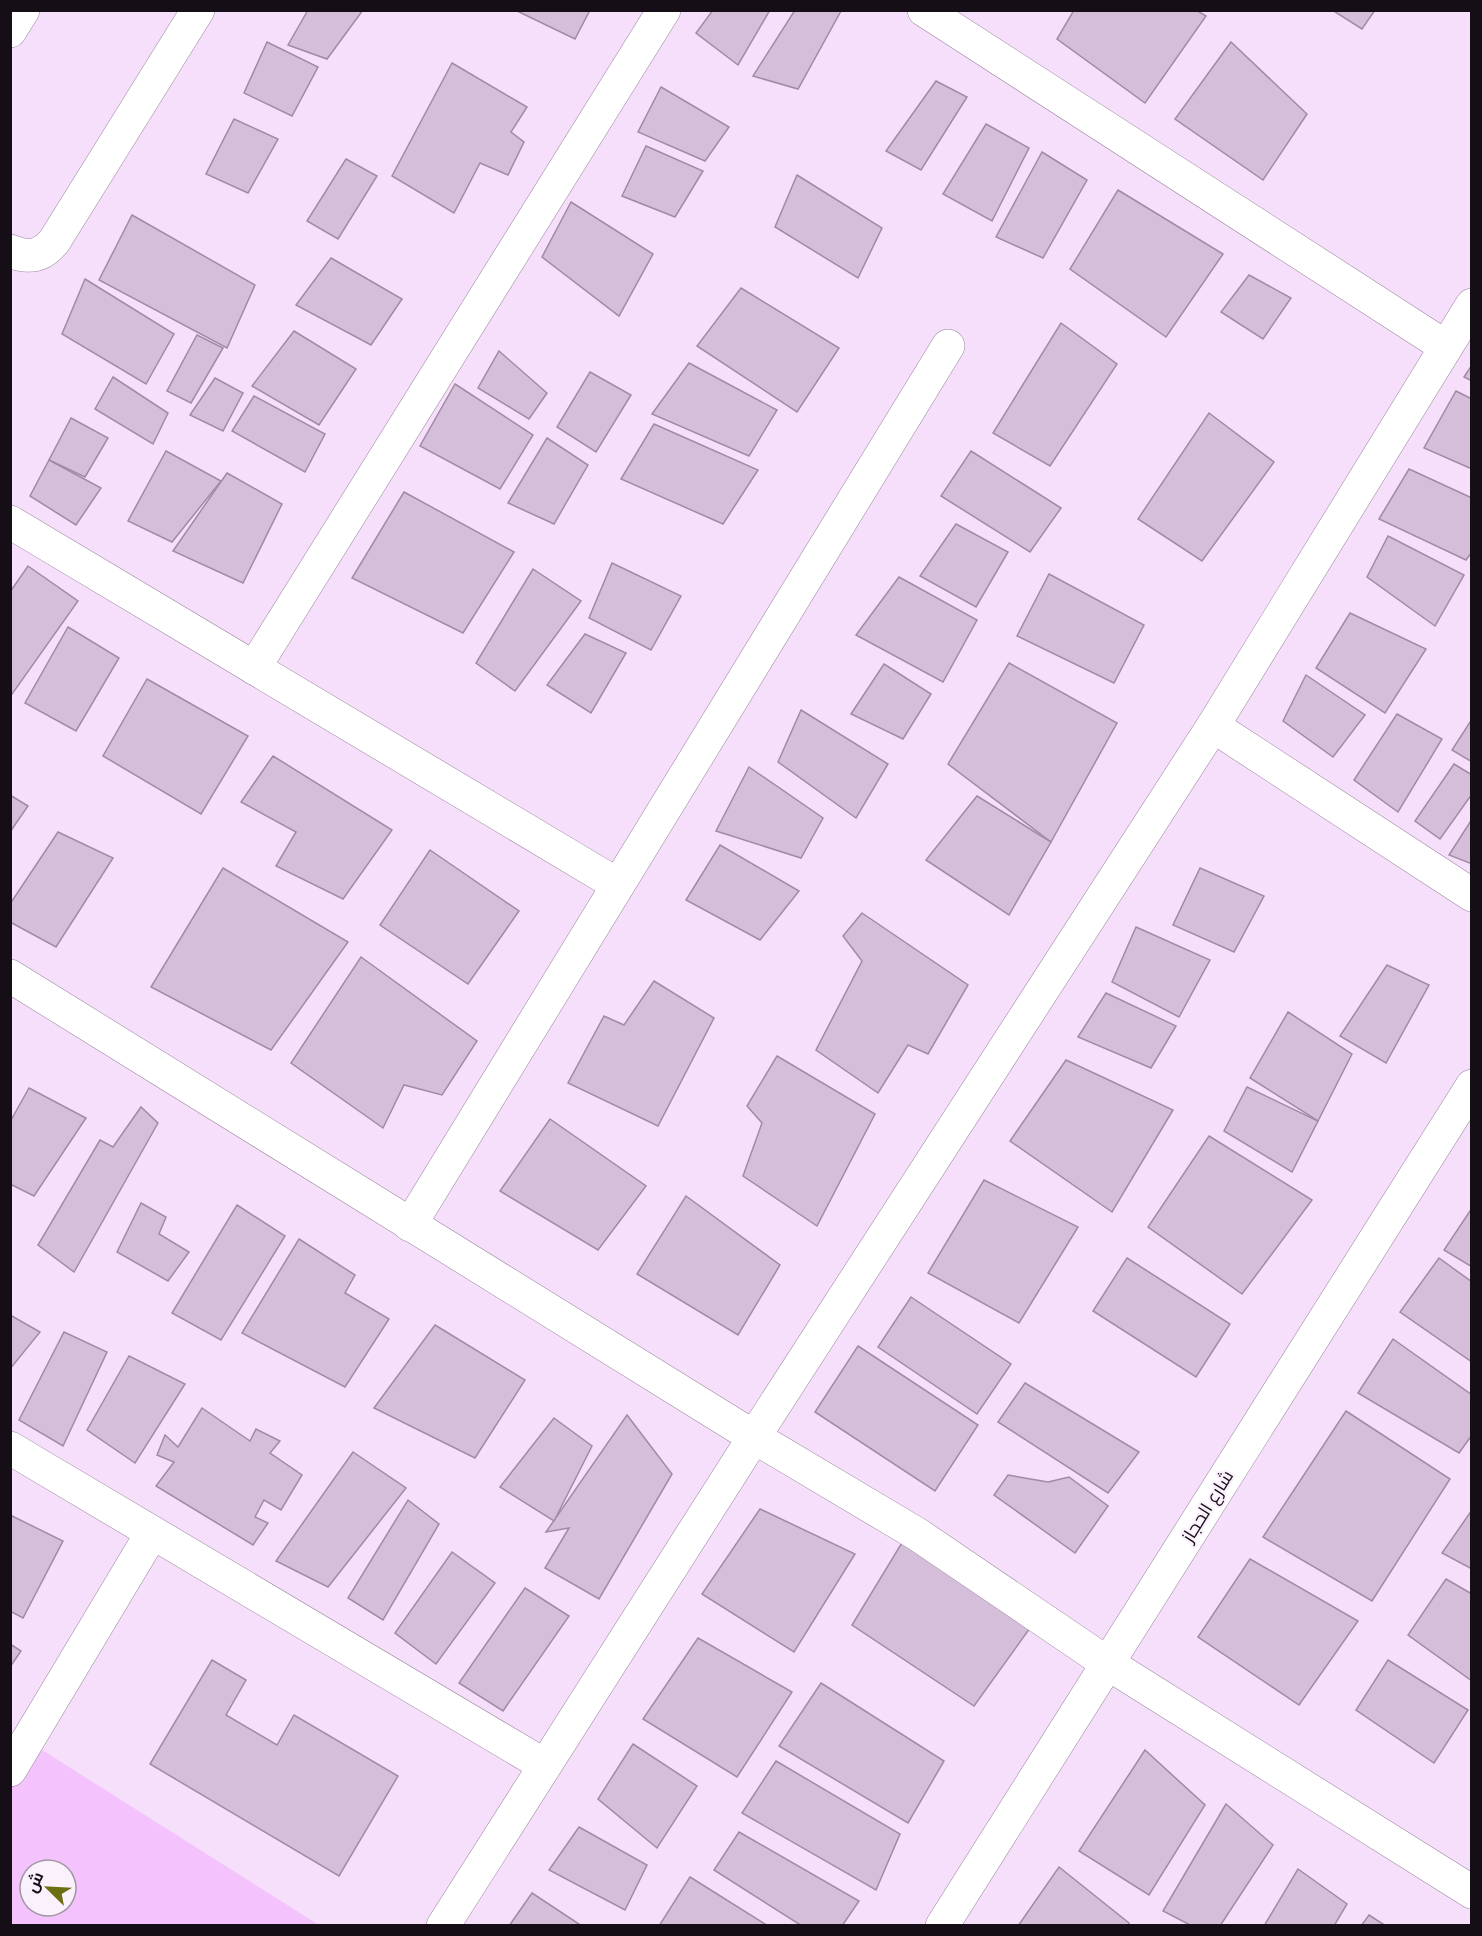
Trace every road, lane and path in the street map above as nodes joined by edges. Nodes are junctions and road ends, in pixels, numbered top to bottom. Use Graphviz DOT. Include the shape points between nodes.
graph roads {
  1 [pos="23,10"];
  2 [pos="198,10"];
  3 [pos="664,10"];
  4 [pos="924,10"];
  5 [pos="10,31"];
  6 [pos="10,251"];
  7 [pos="1472,305"];
  8 [pos="948,346"];
  9 [pos="1446,347"];
  10 [pos="10,522"];
  11 [pos="254,668"];
  12 [pos="1213,726"];
  13 [pos="618,885"];
  14 [pos="1472,895"];
  15 [pos="10,976"];
  16 [pos="1472,1086"];
  17 [pos="410,1225"];
  18 [pos="754,1437"];
  19 [pos="10,1448"];
  20 [pos="152,1533"];
  21 [pos="1107,1664"];
  22 [pos="544,1766"];
  23 [pos="10,1770"];
  24 [pos="1470,1888"];
  25 [pos="443,1926"];
  26 [pos="942,1926"];
  1 -- 5 [label="street"];
  2 -- 6 [label="street" via="51,245 37,255 23,256"];
  3 -- 11 [label="street"];
  4 -- 9 [label="street"];
  7 -- 9 [label="street"];
  8 -- 13 [label="street"];
  9 -- 12 [label="street"];
  10 -- 11 [label="street"];
  11 -- 13 [label="street"];
  12 -- 14 [label="street"];
  12 -- 18 [label="street"];
  13 -- 17 [label="street"];
  15 -- 17 [label="street"];
  16 -- 21 [label="street, شارع الحجاز"];
  17 -- 18 [label="street"];
  18 -- 21 [label="street" via="917,1534"];
  18 -- 22 [label="street"];
  19 -- 20 [label="street"];
  20 -- 22 [label="street"];
  20 -- 23 [label="street"];
  21 -- 24 [label="street"];
  21 -- 26 [label="street, شارع الحجاز"];
  22 -- 25 [label="street"];
}
